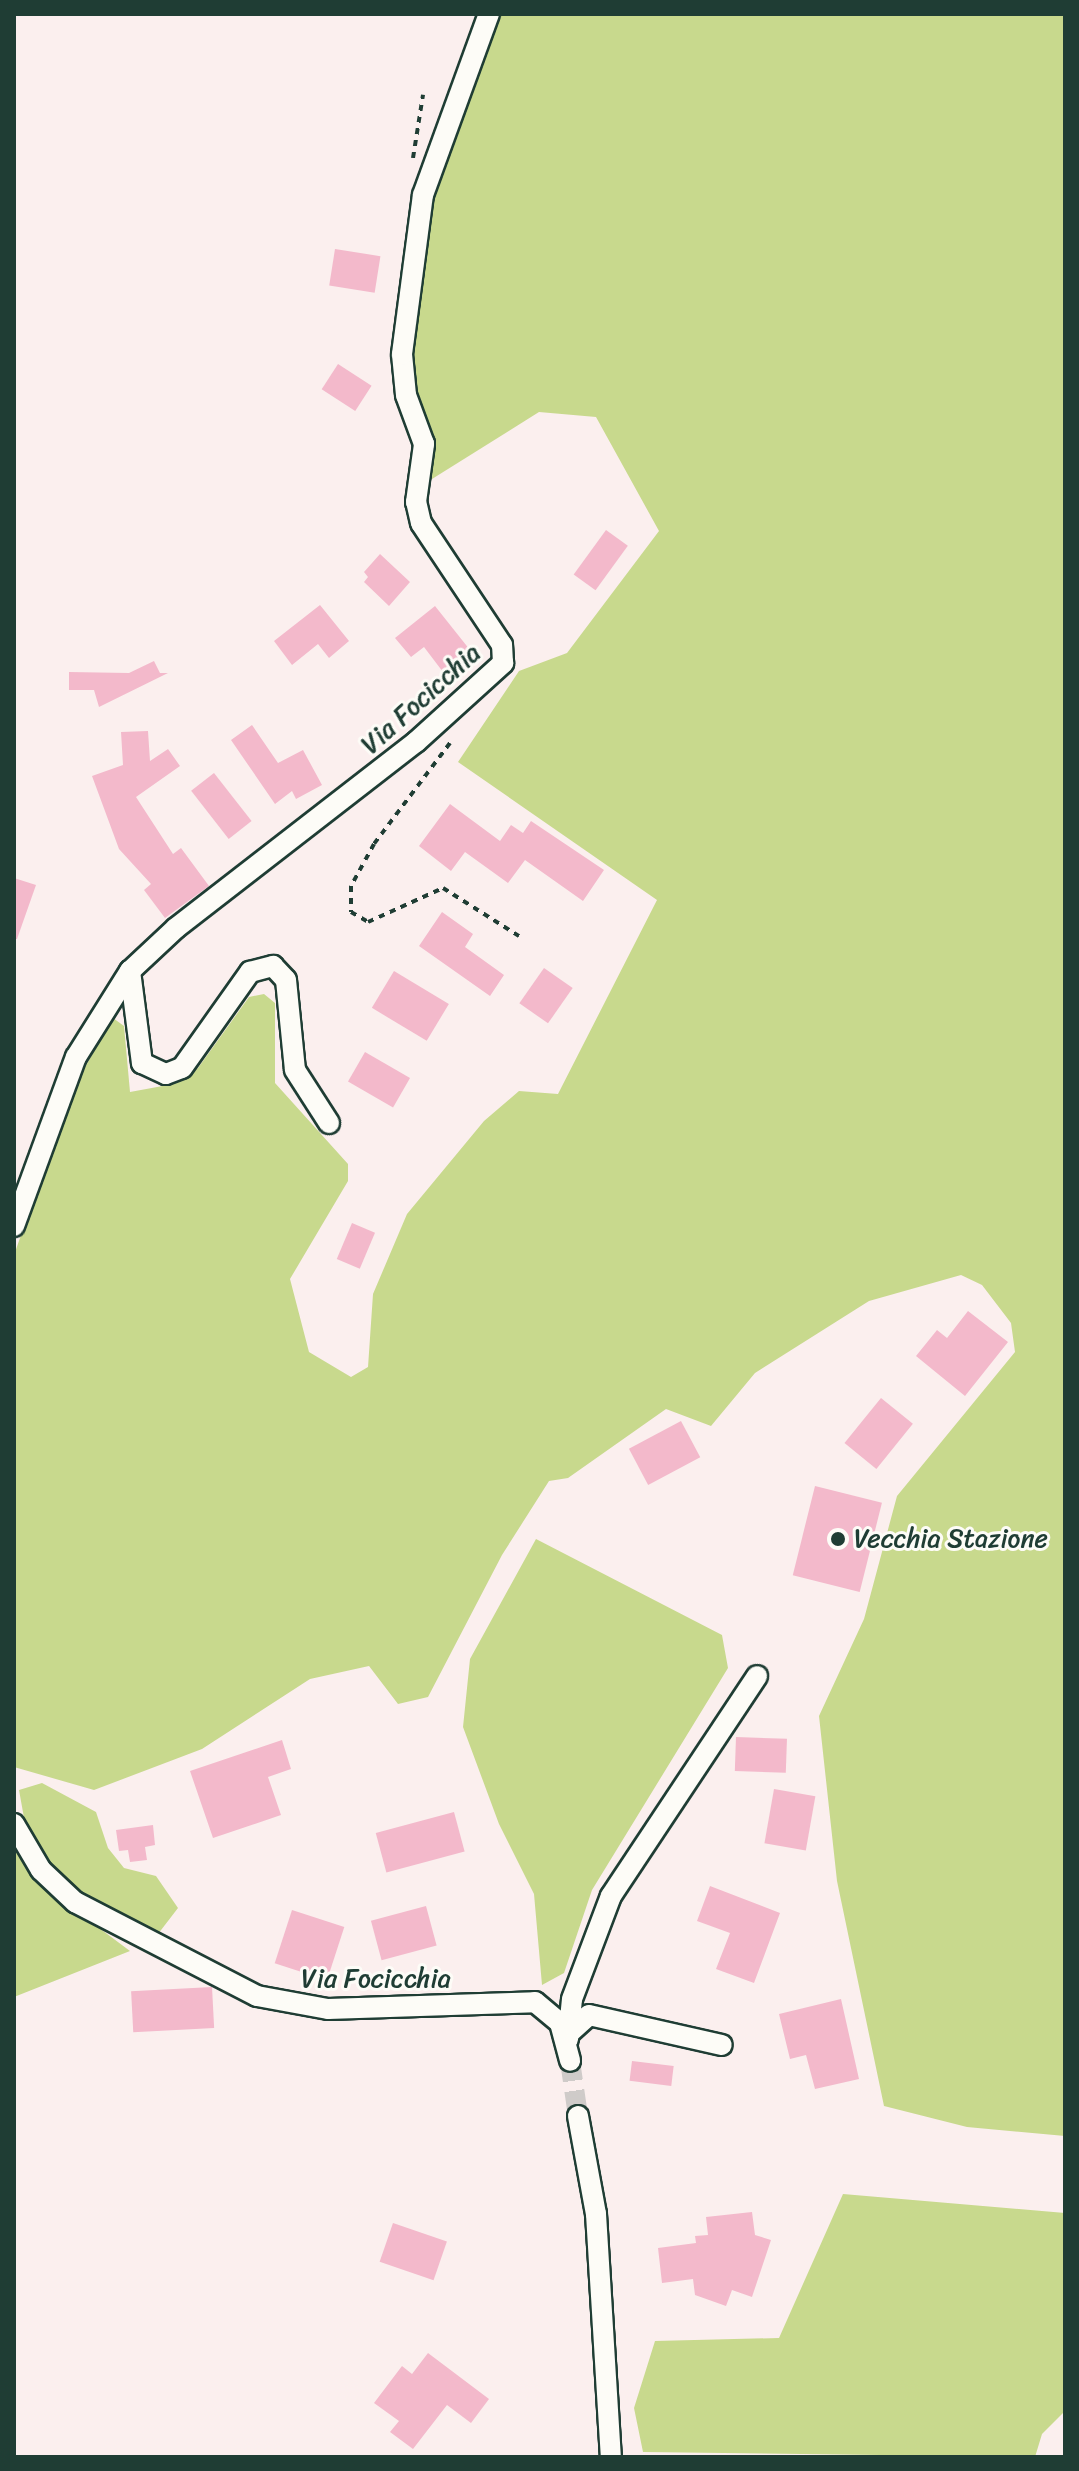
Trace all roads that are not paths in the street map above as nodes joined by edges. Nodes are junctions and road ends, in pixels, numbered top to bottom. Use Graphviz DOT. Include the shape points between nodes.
graph roads {
  1 [pos="489,14"];
  2 [pos="130,971"];
  3 [pos="329,1123"];
  4 [pos="14,1226"];
  5 [pos="757,1676"];
  6 [pos="14,1824"];
  7 [pos="722,2045"];
  8 [pos="568,2047"];
  9 [pos="578,2116"];
  10 [pos="611,2457"];
  1 -- 2 [label="street, Via Focicchia" via="423,195 402,354 406,395 424,444 416,502 421,523 502,645 503,663 426,734 176,928"];
  2 -- 3 [label="street" via="142,1063 166,1074 182,1068 250,972 273,966 286,980 295,1070"];
  2 -- 4 [label="street, Via Focicchia" via="76,1057"];
  5 -- 8 [label="street" via="611,1896 572,1999"];
  6 -- 8 [label="street, Via Focicchia" via="41,1870 75,1902 257,1996 328,2009 535,2002 555,2015"];
  7 -- 8 [label="street" via="589,2015"];
  9 -- 10 [label="street" via="596,2214"];
}
